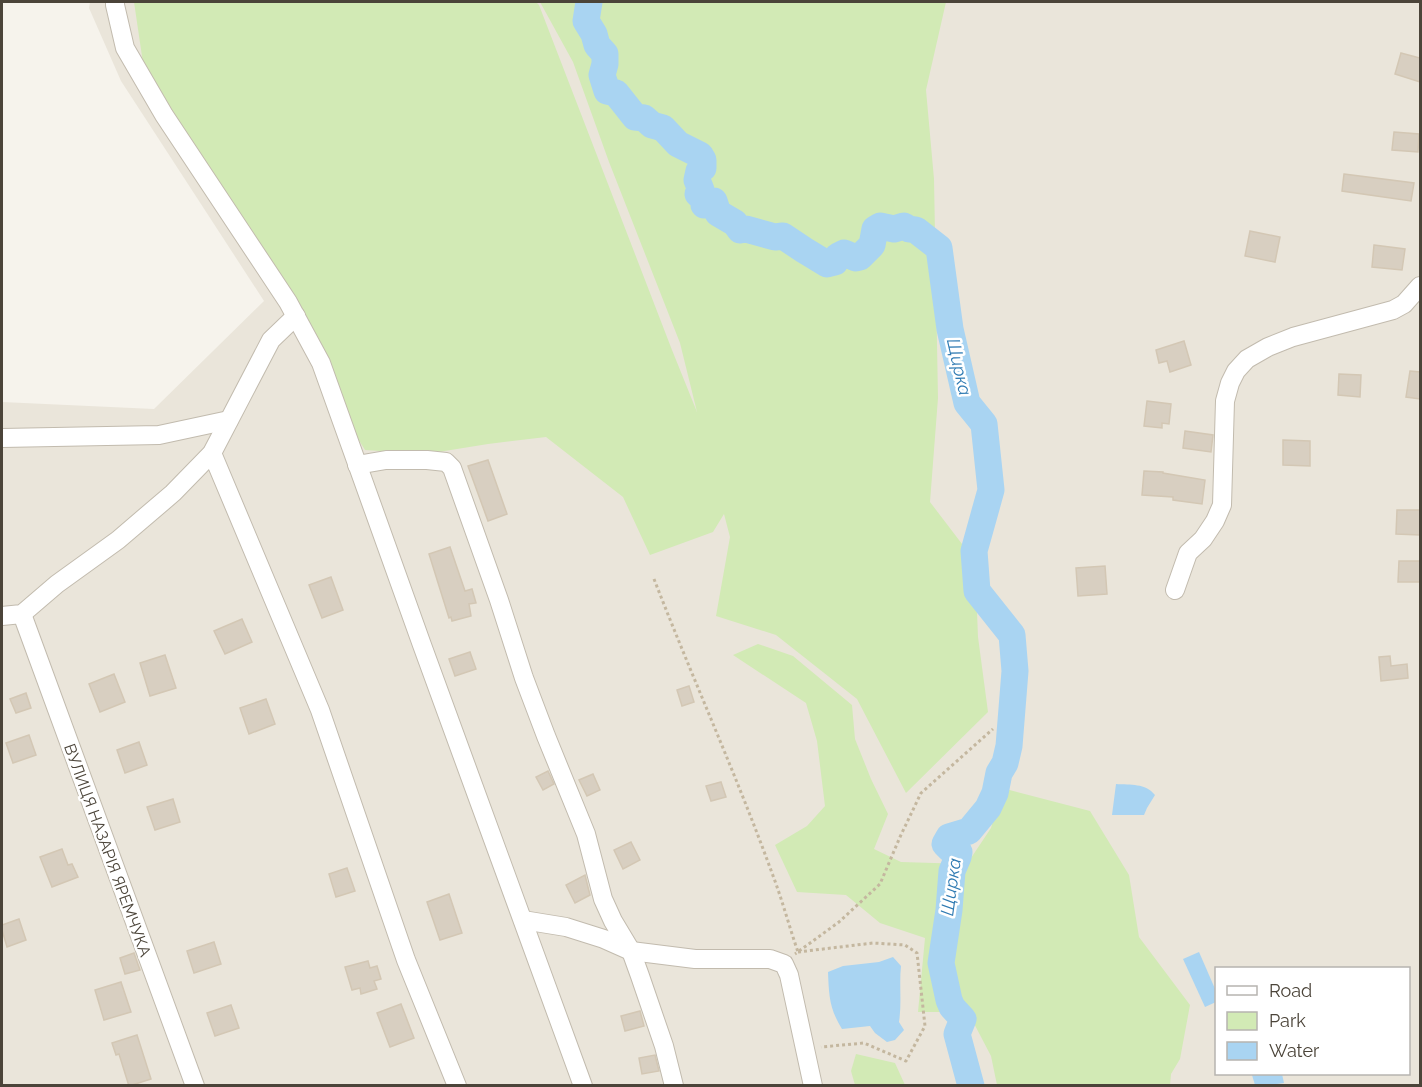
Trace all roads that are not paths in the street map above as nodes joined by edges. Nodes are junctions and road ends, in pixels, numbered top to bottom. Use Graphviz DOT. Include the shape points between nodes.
graph roads {
  1 [pos="115,2"];
  2 [pos="1420,285"];
  3 [pos="296,316"];
  4 [pos="229,420"];
  5 [pos="2,438"];
  6 [pos="212,453"];
  7 [pos="357,465"];
  8 [pos="1175,590"];
  9 [pos="22,614"];
  10 [pos="2,616"];
  11 [pos="523,920"];
  12 [pos="631,951"];
  13 [pos="195,1086"];
  14 [pos="457,1086"];
  15 [pos="583,1086"];
  16 [pos="675,1086"];
  17 [pos="813,1086"];
  1 -- 3 [label="street" via="125,48 164,115"];
  2 -- 8 [label="street" via="1404,304 1393,310 1293,337 1247,359 1236,371 1226,401 1221,505 1203,539 1188,553"];
  3 -- 4 [label="street" via="271,340"];
  3 -- 7 [label="street" via="321,363"];
  4 -- 5 [label="street" via="159,435"];
  4 -- 6 [label="street"];
  6 -- 9 [label="street" via="118,540"];
  6 -- 14 [label="street" via="320,711 406,960"];
  7 -- 11 [label="street"];
  7 -- 12 [label="street" via="427,460 446,462 452,468 524,678 586,834 603,899"];
  9 -- 10 [label="street"];
  9 -- 13 [label="street, ВУЛИЦЯ НАЗАРІЯ ЯРЕМЧУКА"];
  11 -- 12 [label="street" via="566,927"];
  11 -- 15 [label="street"];
  12 -- 16 [label="street"];
  12 -- 17 [label="street" via="695,959 770,959 784,964"];
}
